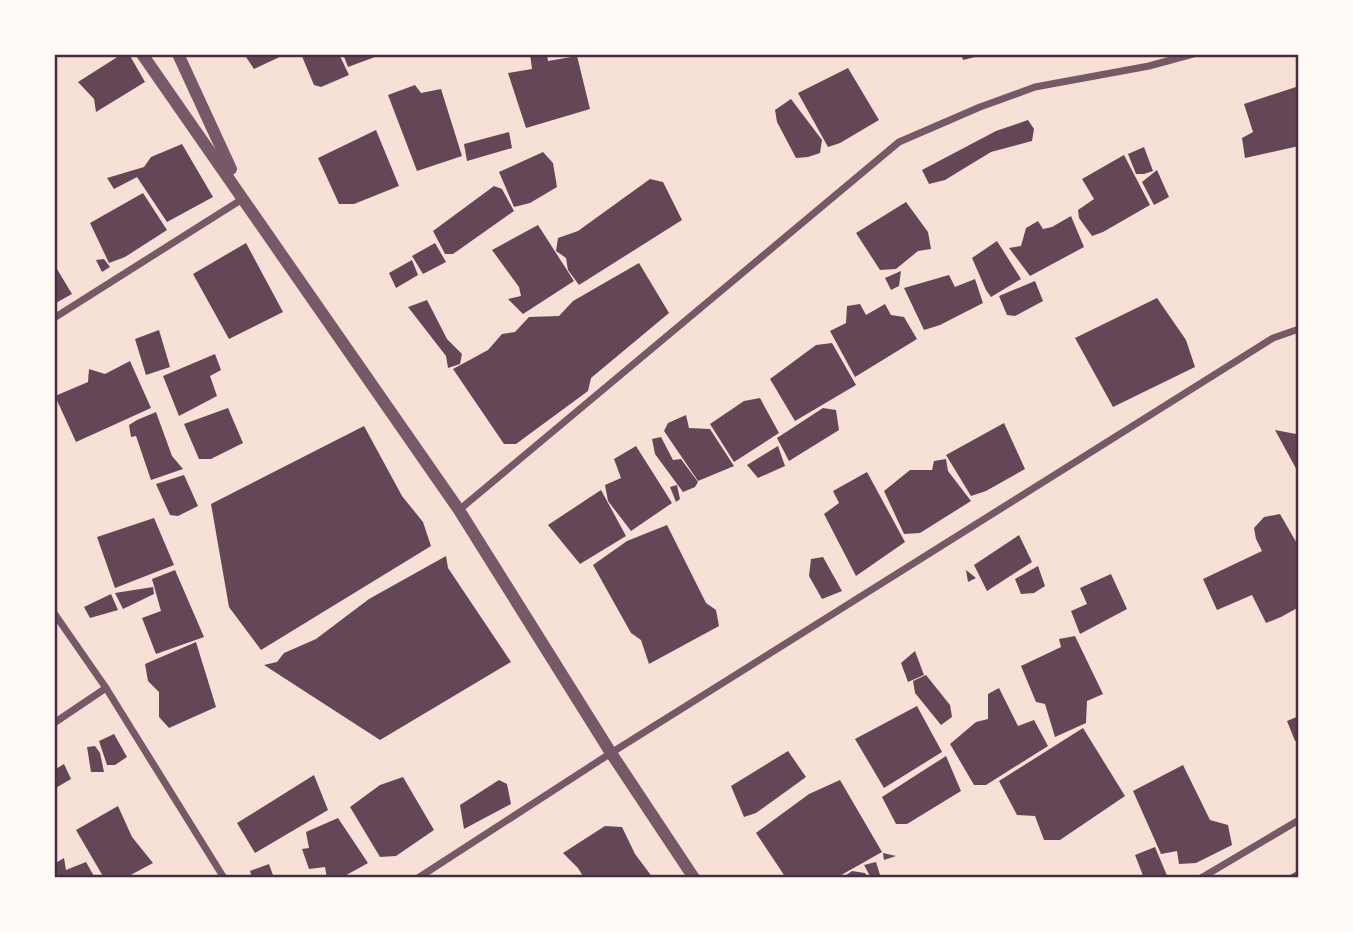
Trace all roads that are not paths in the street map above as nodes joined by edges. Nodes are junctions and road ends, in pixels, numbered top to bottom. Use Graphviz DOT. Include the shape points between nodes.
graph roads {
  1 [pos="142,54"];
  2 [pos="178,54"];
  3 [pos="1194,54"];
  4 [pos="244,198"];
  5 [pos="54,318"];
  6 [pos="1299,329"];
  7 [pos="459,510"];
  8 [pos="54,613"];
  9 [pos="106,688"];
  10 [pos="54,723"];
  11 [pos="611,753"];
  12 [pos="1299,820"];
  13 [pos="224,878"];
  14 [pos="418,878"];
  15 [pos="694,878"];
  16 [pos="1201,878"];
  1 -- 4 [label="street"];
  2 -- 4 [label="street"];
  3 -- 7 [label="street" via="1035,87 899,142"];
  4 -- 5 [label="street"];
  4 -- 7 [label="street"];
  6 -- 11 [label="street" via="1273,338"];
  7 -- 11 [label="street"];
  8 -- 9 [label="street"];
  9 -- 10 [label="street"];
  9 -- 13 [label="street"];
  11 -- 14 [label="street"];
  11 -- 15 [label="street"];
  12 -- 16 [label="street"];
}
